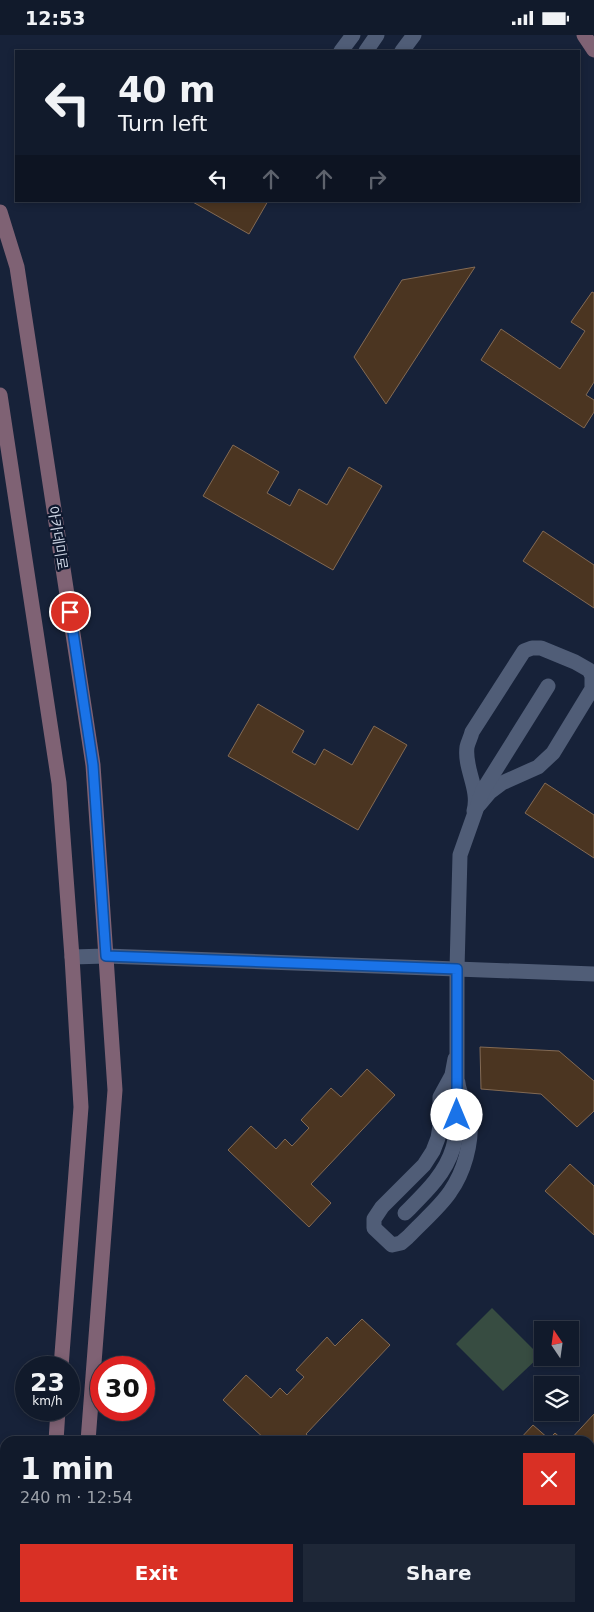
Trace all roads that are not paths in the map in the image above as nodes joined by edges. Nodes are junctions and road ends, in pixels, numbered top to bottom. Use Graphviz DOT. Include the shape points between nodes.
graph roads {
  1 [pos="353,35"];
  2 [pos="377,35"];
  3 [pos="414,35"];
  4 [pos="584,35"];
  5 [pos="342,50"];
  6 [pos="367,50"];
  7 [pos="403,50"];
  8 [pos="594,50"];
  9 [pos="0,212"];
  10 [pos="0,395"];
  11 [pos="548,685"];
  12 [pos="472,818"];
  13 [pos="106,956"];
  14 [pos="72,957"];
  15 [pos="457,969"];
  16 [pos="594,974"];
  17 [pos="457,1050"];
  18 [pos="457,1078"];
  19 [pos="405,1213"];
  20 [pos="62,1356"];
  21 [pos="57,1421"];
  22 [pos="56,1436"];
  23 [pos="88,1436"];
  1 -- 5 [label="street"];
  2 -- 6 [label="street"];
  3 -- 7 [label="street"];
  4 -- 8 [label="main road"];
  9 -- 13 [label="main road, 아카데미로" via="17,267 93,765"];
  10 -- 14 [label="main road" via="59,783"];
  11 -- 12 [label="street" via="482,790"];
  12 -- 12 [label="street" via="490,792 538,767 554,753 592,689 589,670 541,648 524,651 472,732 467,746 475,794"];
  12 -- 15 [label="street" via="460,855"];
  13 -- 14 [label="street"];
  13 -- 15 [label="street"];
  13 -- 23 [label="main road, 아카데미로" via="115,1090"];
  14 -- 20 [label="main road" via="81,1107"];
  15 -- 16 [label="street"];
  15 -- 17 [label="street"];
  17 -- 18 [label="street"];
  17 -- 18 [label="street" via="452,1075 440,1097 440,1126 433,1151 374,1219 374,1228 392,1245 408,1237 450,1193 460,1175 468,1149 470,1118 458,1091"];
  18 -- 19 [label="street" via="457,1125 453,1148 433,1185"];
  21 -- 22 [label="main road"];
}
